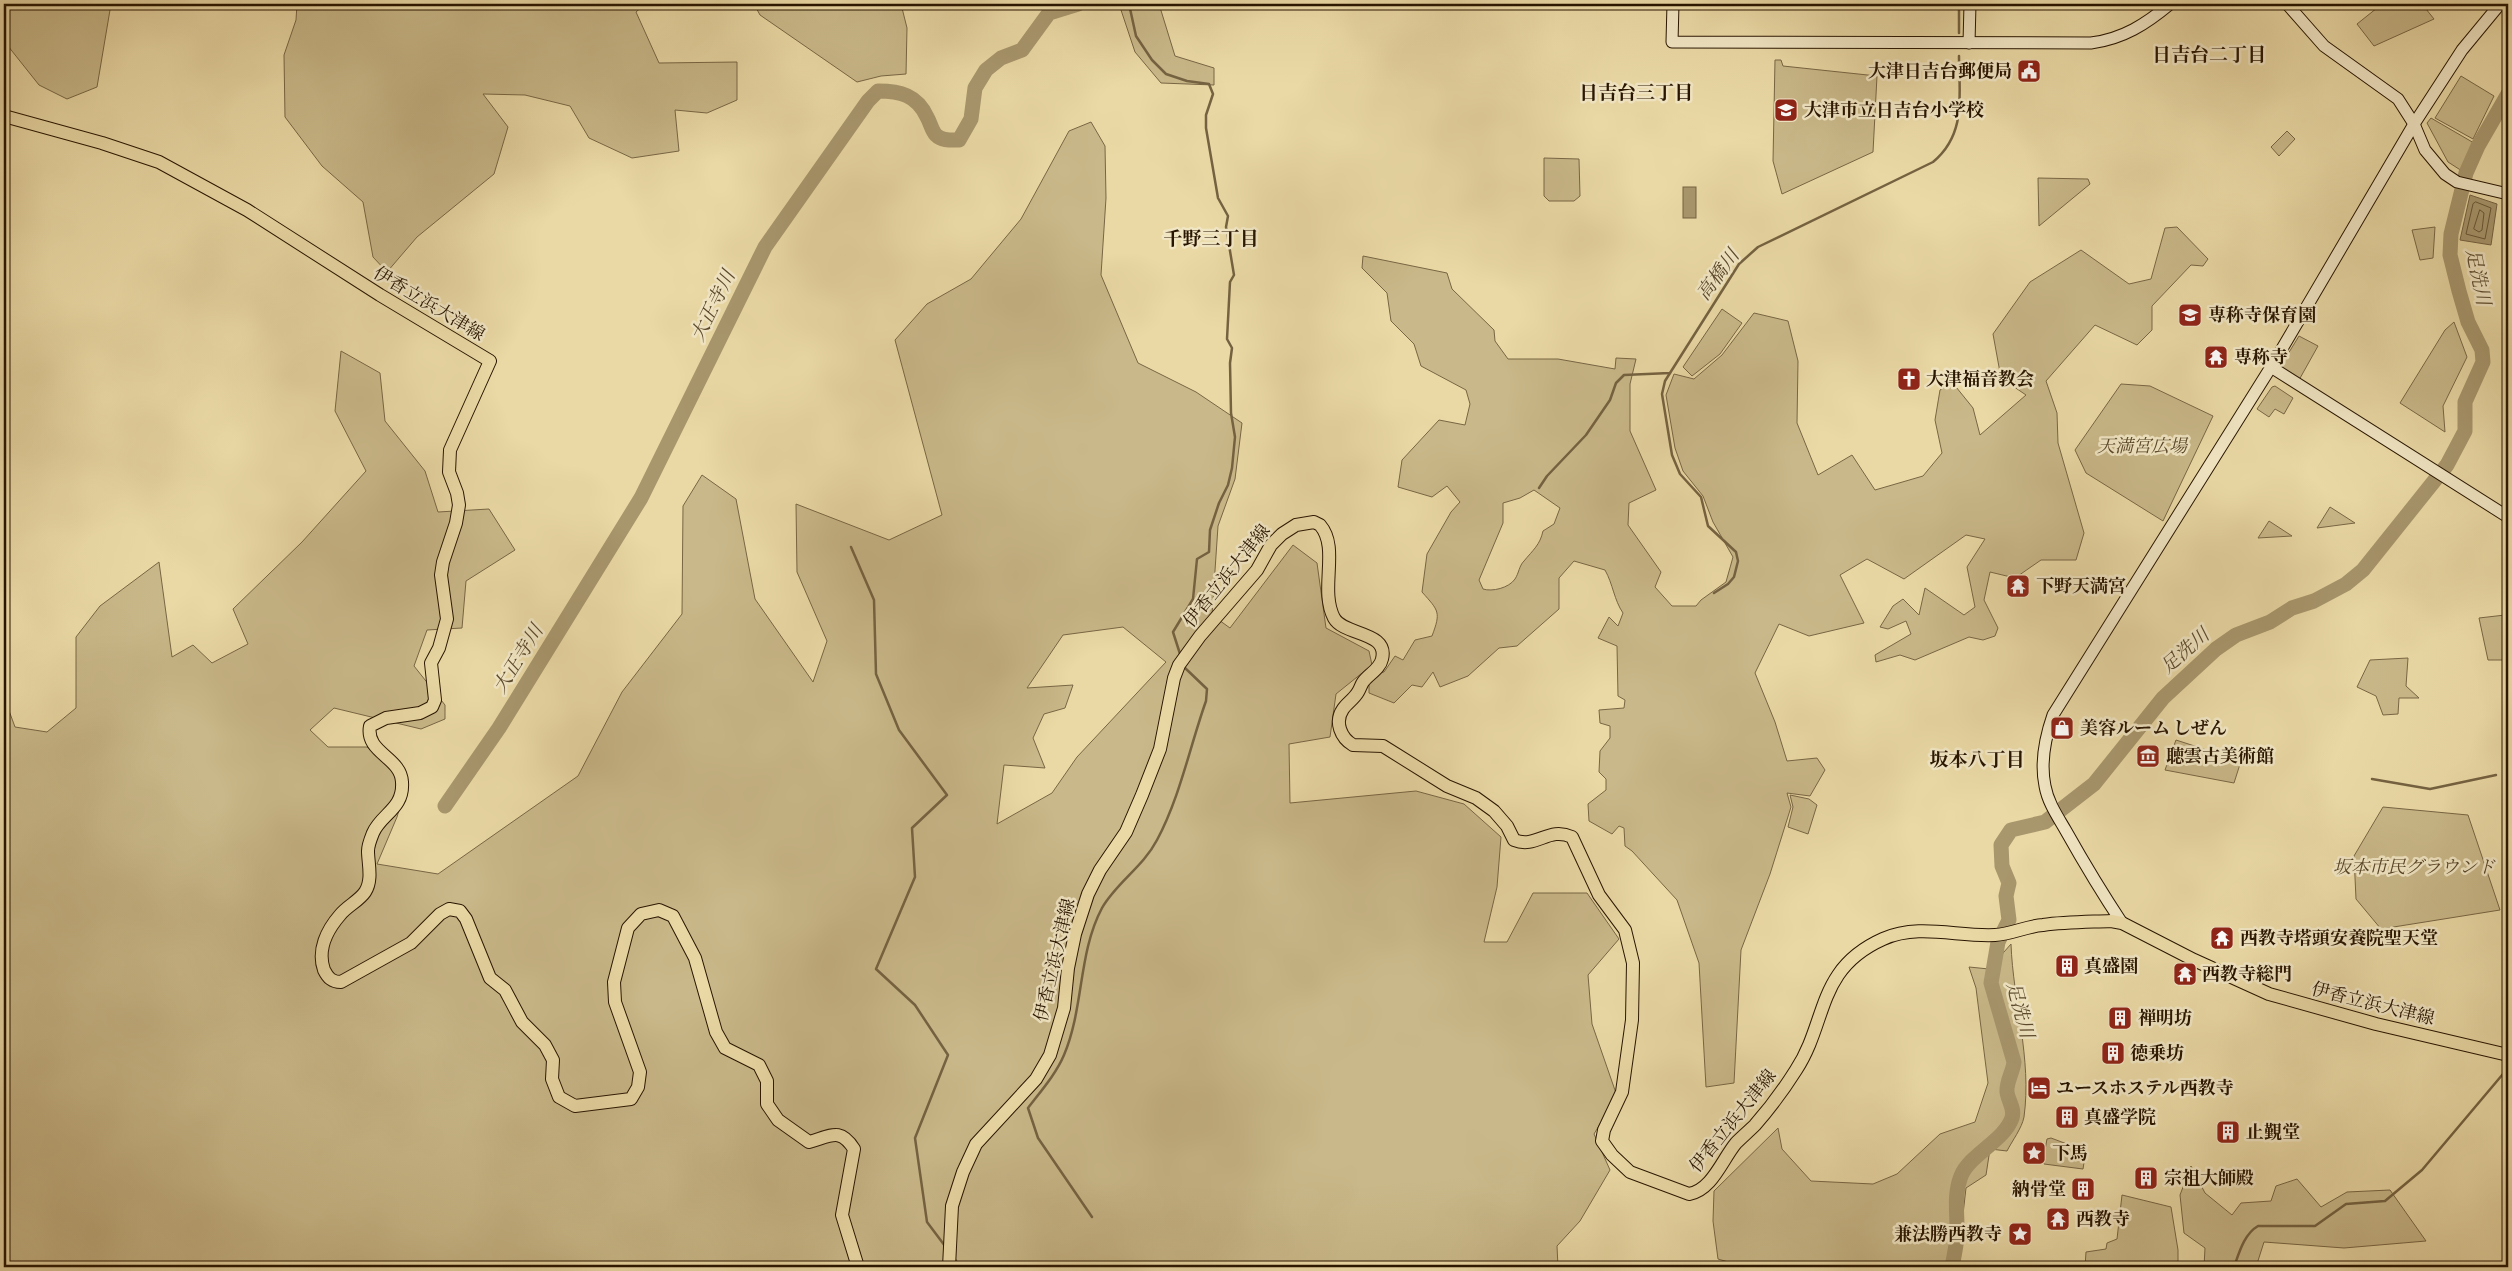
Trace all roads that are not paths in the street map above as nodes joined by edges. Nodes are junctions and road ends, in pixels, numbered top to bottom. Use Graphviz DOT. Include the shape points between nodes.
graph roads {
  1 [pos="1673,4"];
  2 [pos="1970,4"];
  3 [pos="2170,4"];
  4 [pos="2287,4"];
  5 [pos="2500,4"];
  6 [pos="1969,43"];
  7 [pos="4,116"];
  8 [pos="2414,124"];
  9 [pos="2508,194"];
  10 [pos="2271,367"];
  11 [pos="2508,517"];
  12 [pos="2122,923"];
  13 [pos="2508,1055"];
  14 [pos="858,1267"];
  15 [pos="949,1267"];
  1 -- 6 [label="street" via="1672,42"];
  2 -- 6 [label="street"];
  3 -- 6 [label="street" via="2136,29 2106,41"];
  4 -- 8 [label="street" via="2324,46 2393,93"];
  5 -- 8 [label="street" via="2462,50"];
  7 -- 14 [label="main road, 伊香立浜大津線" via="102,142 159,162 247,210 380,296 490,361 450,450 449,472 459,506 441,575 447,619 431,663 435,700 432,707 420,713 386,718 370,726 372,744 399,770 402,782 398,802 374,830 368,848 370,874 366,891 340,915 320,950 328,977 334,982 341,982 411,943 440,914 449,909 460,911 490,978 505,990 522,1022 544,1045 553,1060 552,1079 559,1097 575,1106 630,1099 638,1087 640,1072 615,1002 614,982 628,928 641,914 659,910 673,916 696,958 716,1032 725,1048 759,1065 766,1081 767,1104 778,1120 809,1142 837,1134 846,1138 854,1149 842,1216"];
  8 -- 9 [label="street" via="2425,150 2444,174 2462,183"];
  8 -- 10 [label="street"];
  10 -- 11 [label="street"];
  10 -- 12 [label="street" via="2053,715 2046,735 2043,761 2045,787 2051,804 2091,876"];
  12 -- 13 [label="main road, 伊香立浜大津線" via="2269,994 2376,1024"];
  12 -- 15 [label="main road, 伊香立浜大津線" via="2041,925 1995,935 1924,930 1881,940 1856,956 1838,975 1827,993 1796,1070 1756,1124 1698,1192 1689,1194 1630,1172 1602,1141 1622,1092 1632,1020 1633,963 1625,930 1599,896 1572,838 1563,833 1552,833 1528,843 1514,840 1494,811 1476,798 1447,786 1383,746 1353,745 1342,735 1339,719 1342,710 1359,692 1383,656 1379,643 1346,629 1334,619 1327,583 1326,531 1314,522 1296,525 1271,545 1257,570 1200,636 1174,678 1160,749 1142,795 1126,832 1088,894 1075,934 1064,1008 1050,1055 1036,1080 976,1144 963,1172 952,1206"];
}
